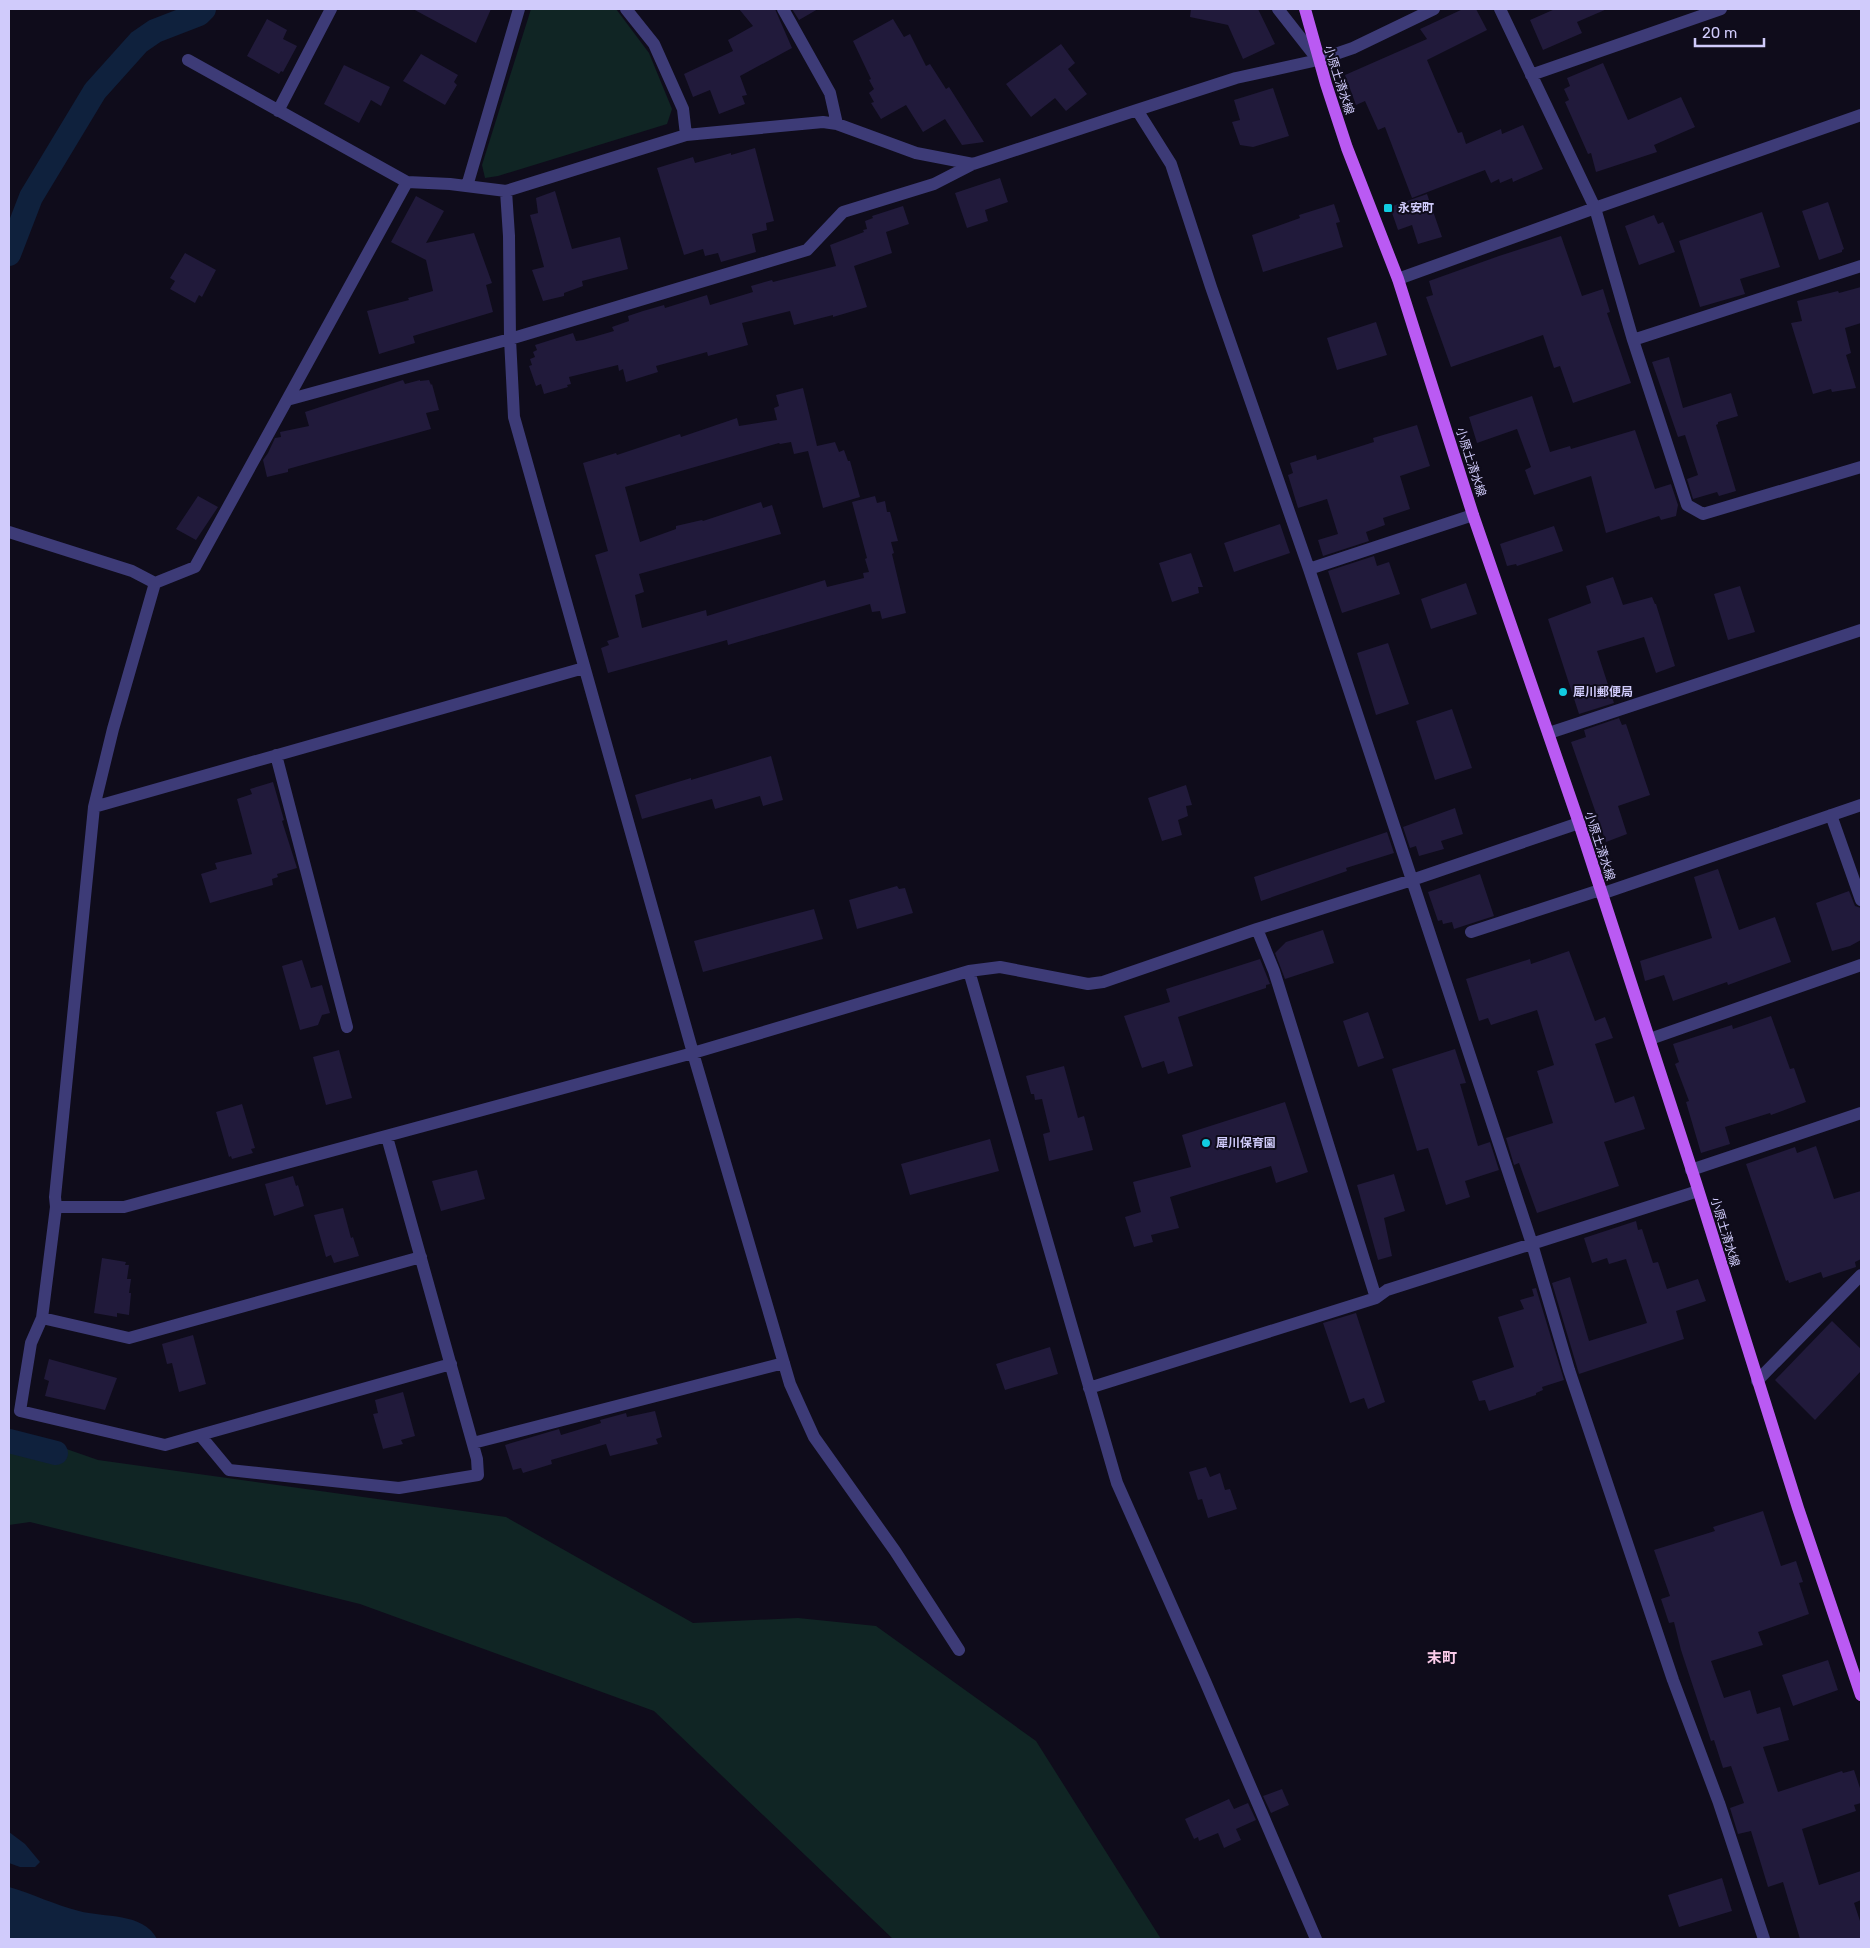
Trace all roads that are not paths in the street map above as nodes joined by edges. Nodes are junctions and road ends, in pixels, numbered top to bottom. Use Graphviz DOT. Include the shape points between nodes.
graph roads {
  1 [pos="331,9"];
  2 [pos="519,9"];
  3 [pos="626,9"];
  4 [pos="783,9"];
  5 [pos="1278,9"];
  6 [pos="1305,9"];
  7 [pos="1434,9"];
  8 [pos="1500,9"];
  9 [pos="1722,9"];
  10 [pos="188,60"];
  11 [pos="1318,60"];
  12 [pos="1531,75"];
  13 [pos="1137,110"];
  14 [pos="278,111"];
  15 [pos="1861,115"];
  16 [pos="837,124"];
  17 [pos="686,134"];
  18 [pos="973,164"];
  19 [pos="407,182"];
  20 [pos="467,186"];
  21 [pos="506,191"];
  22 [pos="1595,208"];
  23 [pos="1861,266"];
  24 [pos="1398,279"];
  25 [pos="510,340"];
  26 [pos="1634,340"];
  27 [pos="286,400"];
  28 [pos="1861,467"];
  29 [pos="1474,515"];
  30 [pos="9,532"];
  31 [pos="1309,569"];
  32 [pos="155,583"];
  33 [pos="1861,630"];
  34 [pos="584,668"];
  35 [pos="1549,733"];
  36 [pos="276,755"];
  37 [pos="1861,805"];
  38 [pos="94,807"];
  39 [pos="1831,815"];
  40 [pos="1579,823"];
  41 [pos="1412,880"];
  42 [pos="1601,892"];
  43 [pos="1861,900"];
  44 [pos="1257,929"];
  45 [pos="1471,932"];
  46 [pos="1861,966"];
  47 [pos="969,971"];
  48 [pos="347,1027"];
  49 [pos="1650,1040"];
  50 [pos="693,1053"];
  51 [pos="1861,1113"];
  52 [pos="387,1137"];
  53 [pos="1691,1170"];
  54 [pos="1698,1191"];
  55 [pos="56,1207"];
  56 [pos="1532,1244"];
  57 [pos="420,1257"];
  58 [pos="1861,1275"];
  59 [pos="1376,1298"];
  60 [pos="42,1318"];
  61 [pos="784,1362"];
  62 [pos="451,1364"];
  63 [pos="1757,1381"];
  64 [pos="1089,1388"];
  65 [pos="200,1435"];
  66 [pos="473,1443"];
  67 [pos="959,1650"];
  68 [pos="1857,1668"];
  69 [pos="1861,1695"];
  70 [pos="1316,1939"];
  71 [pos="1764,1939"];
  1 -- 14 [label="street"];
  2 -- 20 [label="street"];
  3 -- 17 [label="street" via="654,44 683,109"];
  4 -- 16 [label="street" via="830,93"];
  5 -- 11 [label="street"];
  6 -- 11 [label="main road, 小原土清水線"];
  7 -- 11 [label="street" via="1353,48"];
  8 -- 12 [label="street"];
  9 -- 12 [label="street"];
  10 -- 14 [label="street"];
  11 -- 13 [label="street" via="1236,78"];
  11 -- 24 [label="main road, 小原土清水線" via="1347,148"];
  12 -- 22 [label="street"];
  13 -- 18 [label="street"];
  13 -- 31 [label="street" via="1171,164"];
  14 -- 19 [label="street"];
  15 -- 22 [label="street"];
  16 -- 17 [label="street" via="823,122"];
  16 -- 18 [label="street" via="916,153"];
  17 -- 21 [label="street"];
  18 -- 25 [label="street" via="934,184 843,212 807,250"];
  19 -- 20 [label="street"];
  19 -- 27 [label="street"];
  20 -- 21 [label="street"];
  21 -- 25 [label="street" via="510,236"];
  22 -- 24 [label="street"];
  22 -- 26 [label="street"];
  23 -- 26 [label="street"];
  24 -- 29 [label="main road, 小原土清水線"];
  25 -- 27 [label="street"];
  25 -- 34 [label="street" via="514,418"];
  26 -- 28 [label="street" via="1687,505 1704,514"];
  27 -- 32 [label="street" via="194,567"];
  29 -- 31 [label="street"];
  29 -- 35 [label="main road, 小原土清水線"];
  30 -- 32 [label="street" via="132,571"];
  31 -- 41 [label="street"];
  32 -- 38 [label="street"];
  33 -- 35 [label="street"];
  34 -- 36 [label="street"];
  34 -- 50 [label="street"];
  35 -- 40 [label="main road, 小原土清水線"];
  36 -- 38 [label="street"];
  36 -- 48 [label="street"];
  37 -- 39 [label="street"];
  38 -- 55 [label="street" via="54,1197"];
  39 -- 42 [label="street"];
  39 -- 43 [label="street"];
  40 -- 41 [label="street"];
  40 -- 42 [label="main road, 小原土清水線"];
  41 -- 44 [label="street"];
  41 -- 56 [label="street"];
  42 -- 45 [label="street"];
  42 -- 49 [label="main road, 小原土清水線"];
  44 -- 47 [label="street" via="1102,982 1088,984 1000,967"];
  44 -- 59 [label="street" via="1274,972"];
  46 -- 49 [label="street"];
  47 -- 50 [label="street"];
  47 -- 64 [label="street"];
  49 -- 53 [label="main road, 小原土清水線"];
  50 -- 52 [label="street"];
  50 -- 61 [label="street"];
  51 -- 53 [label="street"];
  52 -- 55 [label="street" via="124,1207"];
  52 -- 57 [label="street"];
  53 -- 54 [label="main road, 小原土清水線"];
  54 -- 56 [label="street"];
  54 -- 63 [label="main road, 小原土清水線"];
  55 -- 60 [label="street"];
  56 -- 59 [label="street" via="1387,1290"];
  56 -- 71 [label="street" via="1572,1380"];
  57 -- 60 [label="street" via="129,1338"];
  57 -- 62 [label="street"];
  58 -- 63 [label="street"];
  59 -- 64 [label="street"];
  60 -- 65 [label="street" via="30,1343 20,1411 165,1445"];
  61 -- 66 [label="street"];
  61 -- 67 [label="street" via="790,1384 814,1437 895,1551"];
  62 -- 65 [label="street"];
  62 -- 66 [label="street"];
  63 -- 68 [label="main road, 小原土清水線"];
  64 -- 70 [label="street" via="1117,1483"];
  65 -- 66 [label="street" via="229,1470 399,1488 478,1475"];
  68 -- 69 [label="main road, 小原土清水線"];
}
